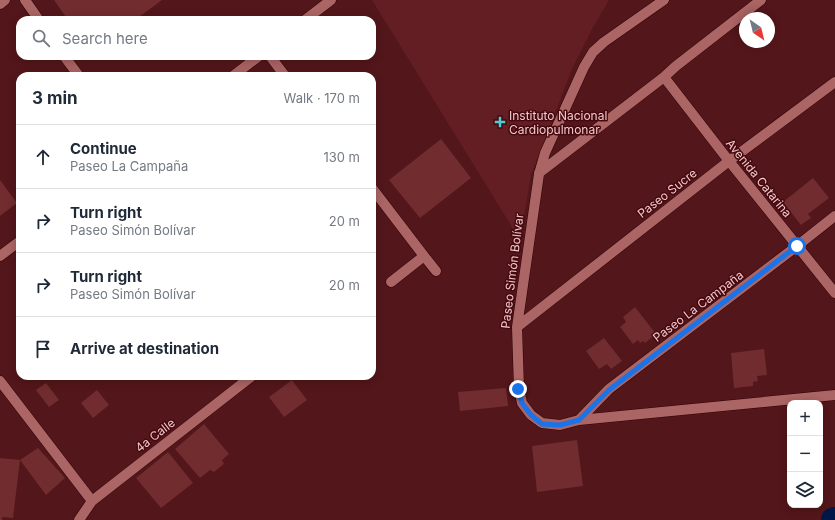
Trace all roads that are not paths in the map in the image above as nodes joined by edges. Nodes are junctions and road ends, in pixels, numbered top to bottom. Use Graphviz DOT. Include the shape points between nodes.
graph roads {
  1 [pos="5,0"];
  2 [pos="25,0"];
  3 [pos="330,0"];
  4 [pos="664,0"];
  5 [pos="761,0"];
  6 [pos="0,4"];
  7 [pos="36,16"];
  8 [pos="310,16"];
  9 [pos="67,60"];
  10 [pos="254,60"];
  11 [pos="273,60"];
  12 [pos="76,72"];
  13 [pos="238,72"];
  14 [pos="282,72"];
  15 [pos="664,77"];
  16 [pos="835,82"];
  17 [pos="729,161"];
  18 [pos="538,174"];
  19 [pos="376,193"];
  20 [pos="835,216"];
  21 [pos="16,243"];
  22 [pos="797,246"];
  23 [pos="0,256"];
  24 [pos="424,256"];
  25 [pos="436,271"];
  26 [pos="391,282"];
  27 [pos="835,293"];
  28 [pos="517,327"];
  29 [pos="247,380"];
  30 [pos="0,381"];
  31 [pos="835,395"];
  32 [pos="579,420"];
  33 [pos="92,501"];
  34 [pos="79,520"];
  1 -- 6 [label="street"];
  2 -- 7 [label="street"];
  3 -- 8 [label="street"];
  4 -- 18 [label="street, Paseo Simón Bolívar" via="593,52 545,153"];
  5 -- 15 [label="street"];
  9 -- 12 [label="street"];
  10 -- 13 [label="street"];
  11 -- 14 [label="street"];
  15 -- 17 [label="street, Avenida Catarina"];
  15 -- 18 [label="street"];
  16 -- 17 [label="street, Paseo Sucre"];
  17 -- 22 [label="street, Avenida Catarina"];
  17 -- 28 [label="street, Paseo Sucre"];
  18 -- 28 [label="street, Paseo Simón Bolívar"];
  19 -- 24 [label="street"];
  20 -- 22 [label="street, Paseo La Campaña"];
  21 -- 23 [label="street"];
  22 -- 27 [label="street, Avenida Catarina"];
  22 -- 32 [label="street, Paseo La Campaña" via="609,390"];
  24 -- 25 [label="street"];
  24 -- 26 [label="street"];
  28 -- 32 [label="street, Paseo Simón Bolívar" via="518,389 522,403 542,424 560,425"];
  29 -- 33 [label="street, 4a Calle"];
  30 -- 33 [label="street"];
  31 -- 32 [label="street, Paseo Simón Bolívar"];
  33 -- 34 [label="street, 4a Calle"];
}
